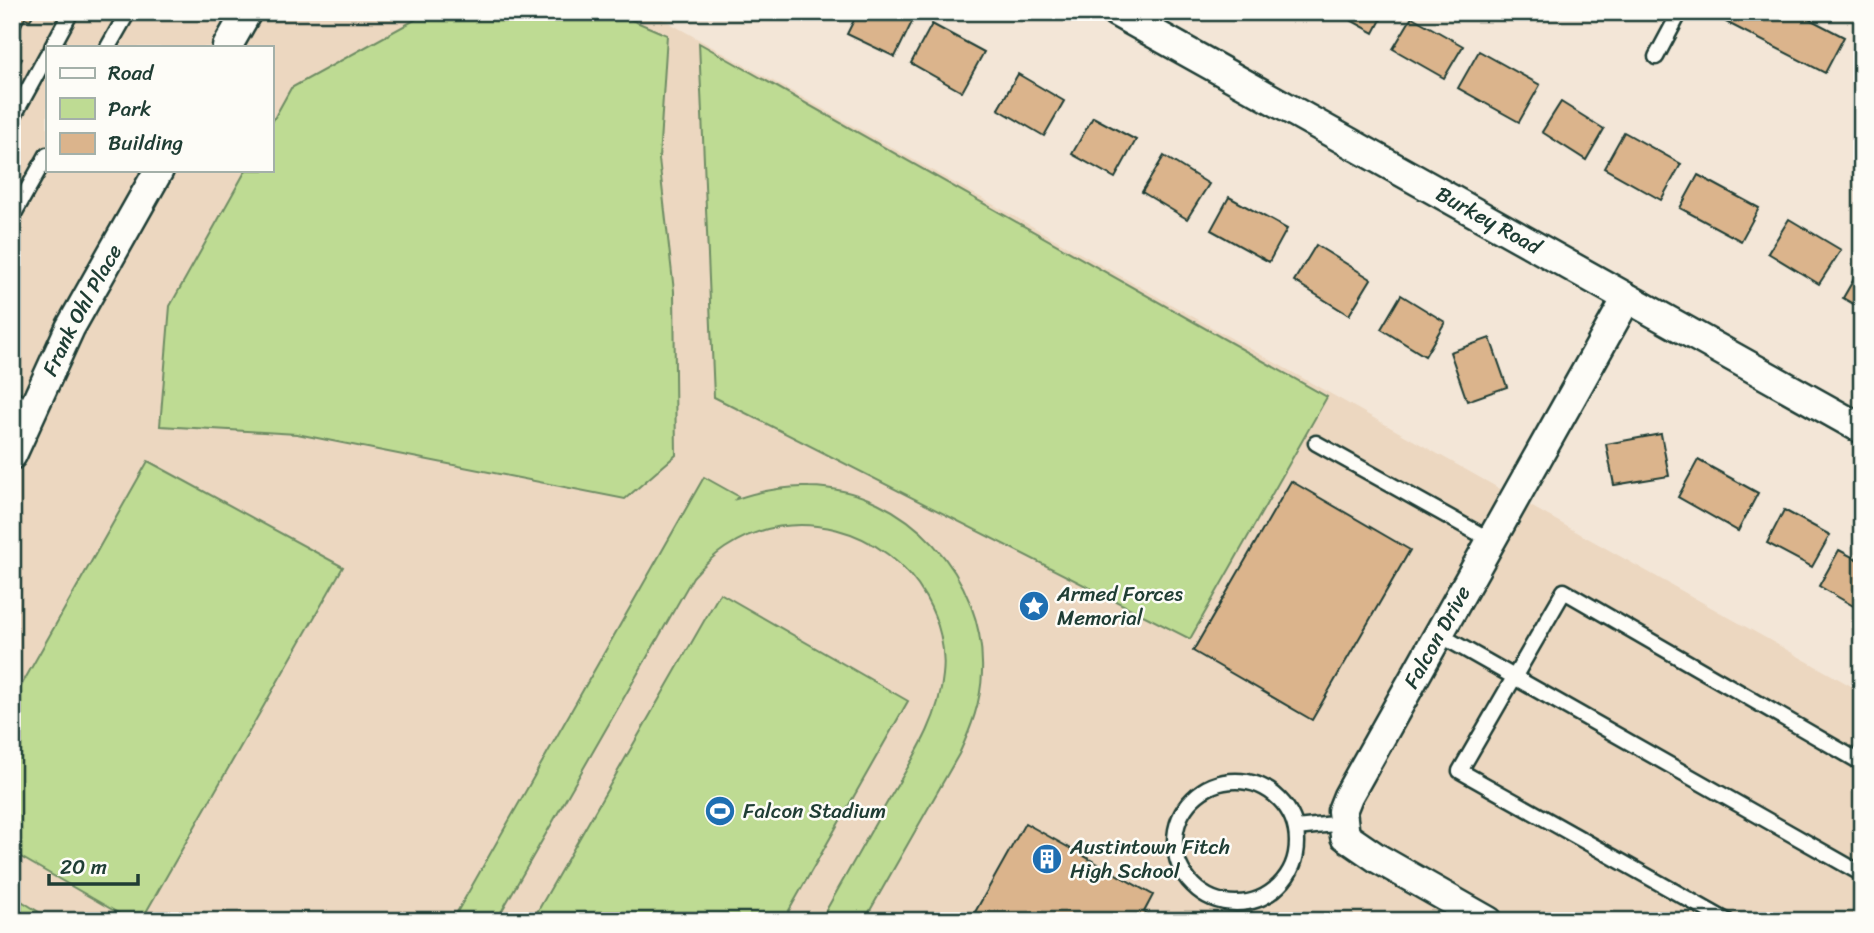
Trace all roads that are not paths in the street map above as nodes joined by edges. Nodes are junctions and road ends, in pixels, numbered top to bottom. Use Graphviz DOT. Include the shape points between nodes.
graph roads {
  1 [pos="71,12"];
  2 [pos="128,12"];
  3 [pos="247,12"];
  4 [pos="1116,12"];
  5 [pos="1680,12"];
  6 [pos="53,46"];
  7 [pos="109,46"];
  8 [pos="228,46"];
  9 [pos="46,57"];
  10 [pos="1656,57"];
  11 [pos="12,119"];
  12 [pos="46,157"];
  13 [pos="158,172"];
  14 [pos="12,217"];
  15 [pos="1627,298"];
  16 [pos="22,404"];
  17 [pos="1862,429"];
  18 [pos="1316,443"];
  19 [pos="12,455"];
  20 [pos="1492,541"];
  21 [pos="1440,635"];
  22 [pos="1514,678"];
  23 [pos="1862,763"];
  24 [pos="1344,823"];
  25 [pos="1296,828"];
  26 [pos="1862,874"];
  27 [pos="1488,921"];
  28 [pos="1727,921"];
  1 -- 6 [label="lane"];
  2 -- 7 [label="lane"];
  3 -- 8 [label="street"];
  4 -- 15 [label="street, Burkey Road"];
  5 -- 10 [label="lane"];
  9 -- 11 [label="lane"];
  12 -- 14 [label="lane"];
  13 -- 16 [label="street, Frank Ohl Place" via="71,328"];
  15 -- 17 [label="street, Burkey Road"];
  15 -- 20 [label="street, Falcon Drive"];
  16 -- 19 [label="street, Frank Ohl Place"];
  18 -- 20 [label="lane"];
  20 -- 21 [label="street, Falcon Drive"];
  21 -- 22 [label="lane"];
  21 -- 24 [label="street, Falcon Drive" via="1349,796 1342,811"];
  22 -- 23 [label="lane" via="1564,591"];
  22 -- 26 [label="lane"];
  22 -- 28 [label="lane" via="1460,772"];
  24 -- 25 [label="lane"];
  24 -- 27 [label="street" via="1345,836 1365,850"];
  25 -- 25 [label="lane" via="1283,804 1262,786 1227,781 1194,797 1183,811 1176,829 1179,865 1202,893 1218,901 1255,900 1284,880 1293,864"];
}
